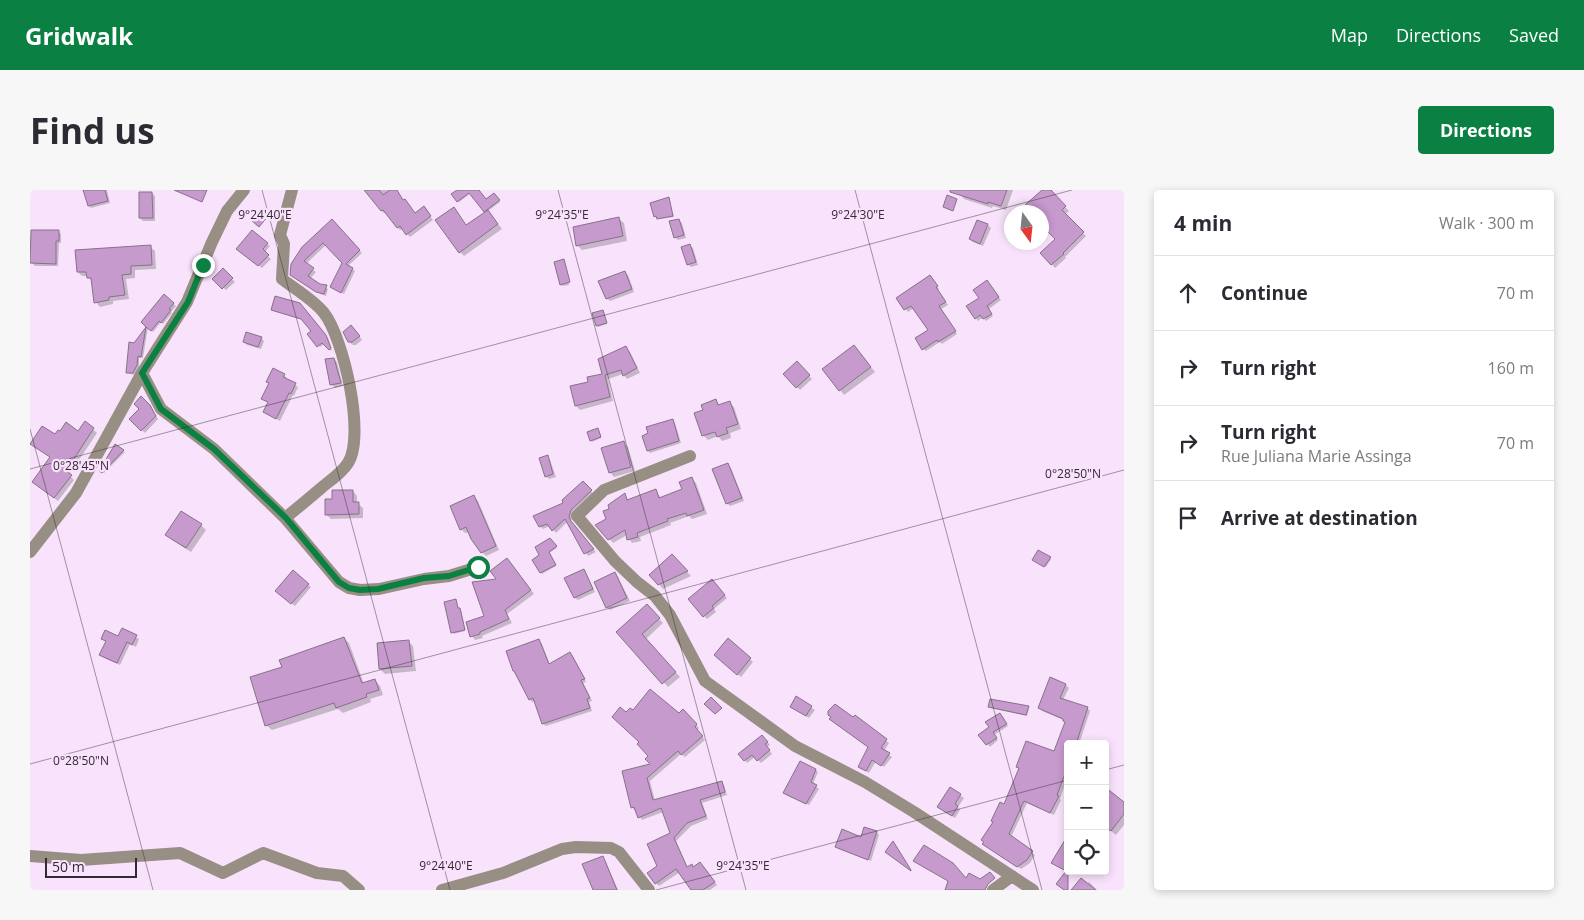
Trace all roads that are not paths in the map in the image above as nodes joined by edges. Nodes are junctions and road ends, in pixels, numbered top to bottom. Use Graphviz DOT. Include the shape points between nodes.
graph roads {
  1 [pos="244,190"];
  2 [pos="292,190"];
  3 [pos="142,373"];
  4 [pos="690,456"];
  5 [pos="286,518"];
  6 [pos="30,552"];
  7 [pos="478,567"];
  8 [pos="30,856"];
  9 [pos="1012,876"];
  10 [pos="360,890"];
  11 [pos="442,890"];
  12 [pos="649,890"];
  13 [pos="993,890"];
  14 [pos="1033,890"];
  1 -- 3 [label="street" via="227,211 188,302"];
  2 -- 5 [label="street" via="280,235 284,244 282,279 324,312 339,341 355,430 349,462"];
  3 -- 5 [label="street" via="161,409 214,449"];
  3 -- 6 [label="street" via="76,494"];
  4 -- 9 [label="street" via="604,490 577,516 615,561 655,596 670,615 705,681 795,746 865,782"];
  5 -- 7 [label="street" via="339,582 349,588 378,589 449,576"];
  8 -- 10 [label="street" via="81,860 180,853 223,872 263,854 317,873 343,876"];
  9 -- 13 [label="street"];
  9 -- 14 [label="street"];
  11 -- 12 [label="street" via="503,874 562,849 576,847 611,848 619,852"];
}
